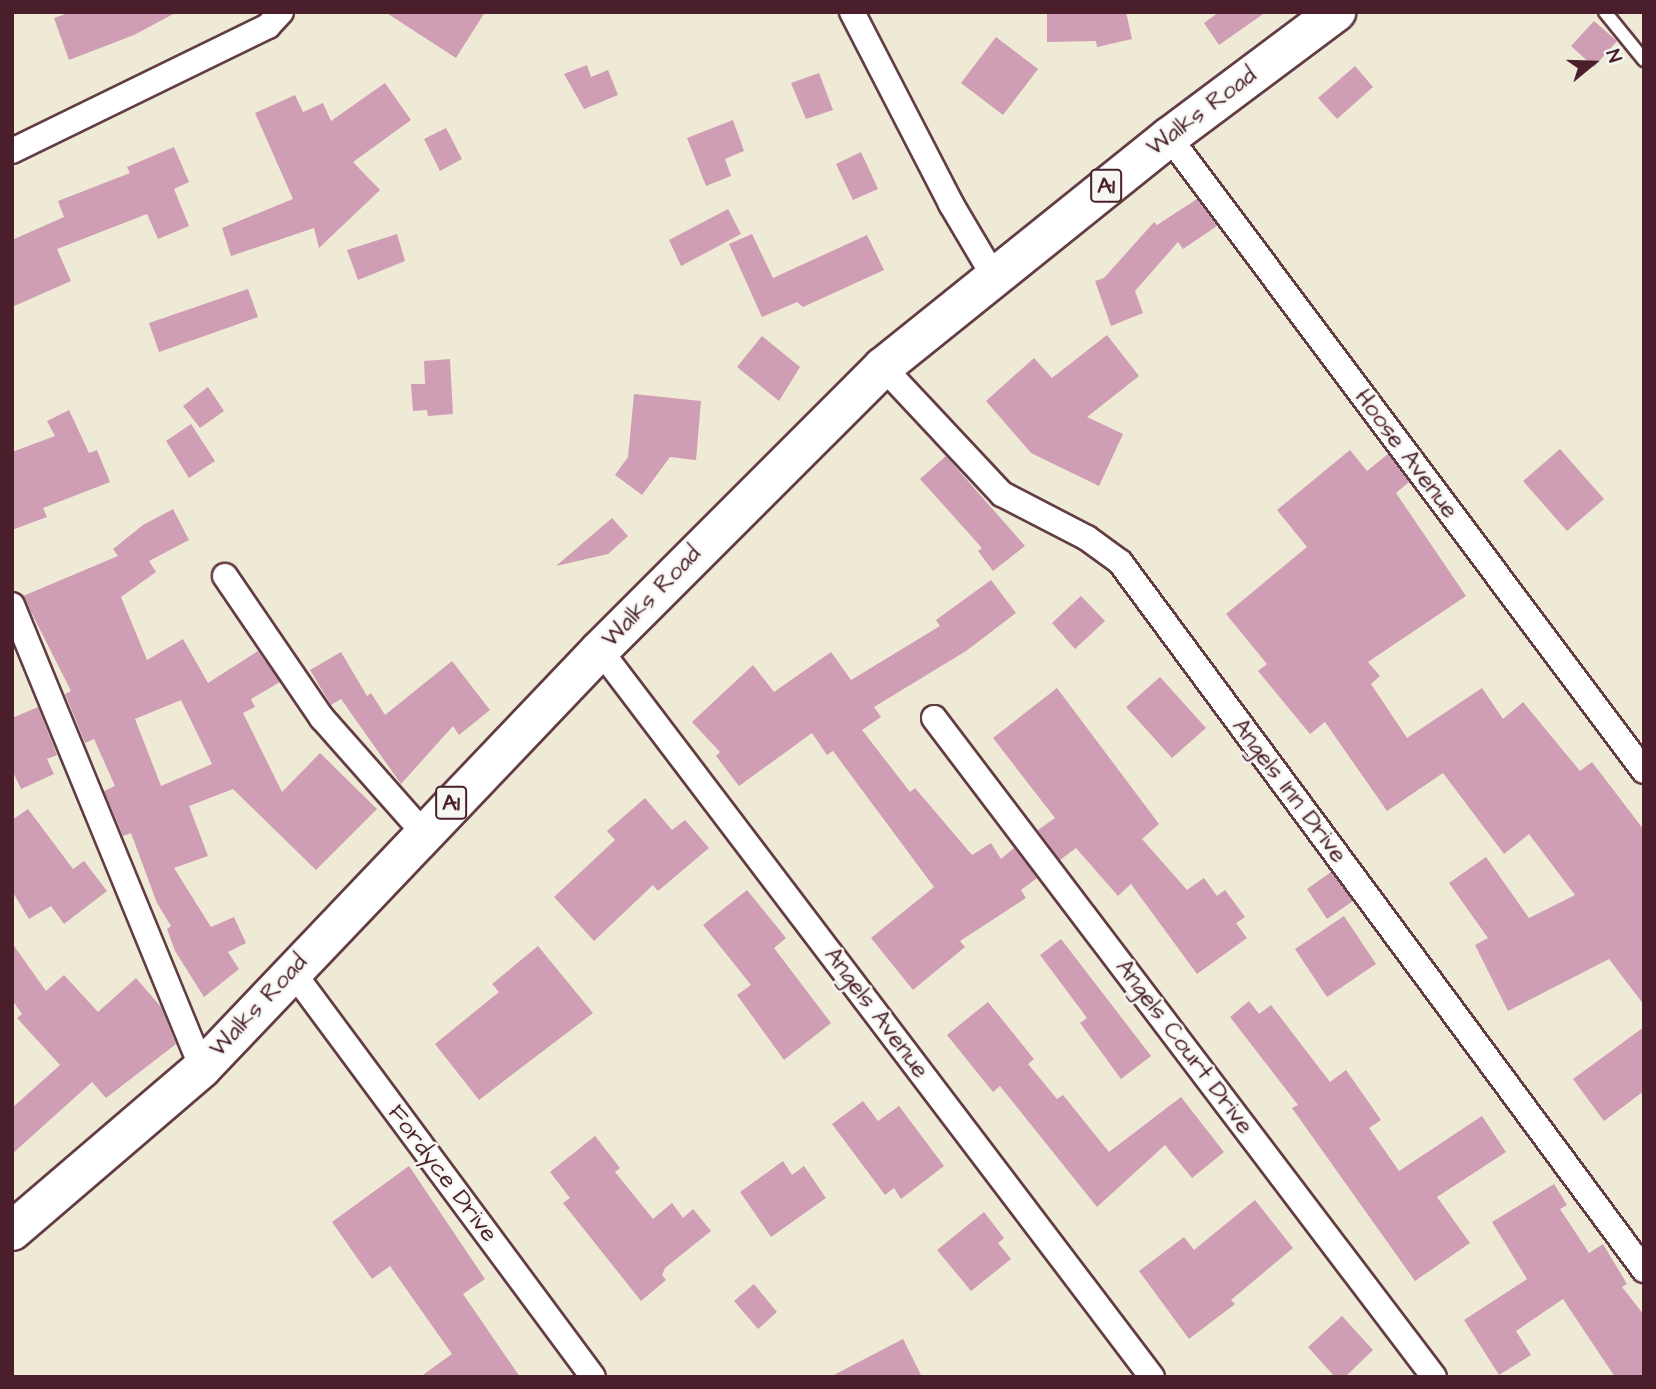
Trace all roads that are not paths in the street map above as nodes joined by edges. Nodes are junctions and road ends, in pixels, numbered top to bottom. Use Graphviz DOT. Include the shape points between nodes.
graph roads {
  1 [pos="281,12"];
  2 [pos="852,12"];
  3 [pos="1336,12"];
  4 [pos="1605,12"];
  5 [pos="1644,60"];
  6 [pos="1169,137"];
  7 [pos="12,151"];
  8 [pos="993,275"];
  9 [pos="883,367"];
  10 [pos="225,576"];
  11 [pos="12,606"];
  12 [pos="600,650"];
  13 [pos="934,718"];
  14 [pos="1644,771"];
  15 [pos="423,832"];
  16 [pos="292,971"];
  17 [pos="202,1068"];
  18 [pos="14,1224"];
  19 [pos="1644,1270"];
  20 [pos="593,1377"];
  21 [pos="1153,1377"];
  22 [pos="1434,1377"];
  1 -- 7 [label="street" via="268,26"];
  2 -- 8 [label="street"];
  3 -- 6 [label="main road, Walks Road / A1"];
  4 -- 5 [label="lane"];
  6 -- 8 [label="main road, Walks Road / A1"];
  6 -- 14 [label="street, Hoose Avenue"];
  8 -- 9 [label="main road, Walks Road / A1"];
  9 -- 12 [label="main road, Walks Road / A1"];
  9 -- 19 [label="street, Angels Inn Drive" via="1002,494 1087,538 1120,562"];
  10 -- 15 [label="street" via="322,718"];
  11 -- 17 [label="street"];
  12 -- 15 [label="main road, Walks Road / A1"];
  12 -- 21 [label="street, Angels Avenue"];
  13 -- 22 [label="street, Angels Court Drive"];
  15 -- 16 [label="main road, Walks Road / A1"];
  16 -- 17 [label="main road, Walks Road / A1"];
  16 -- 20 [label="street, Fordyce Drive"];
  17 -- 18 [label="main road, Walks Road / A1"];
}
